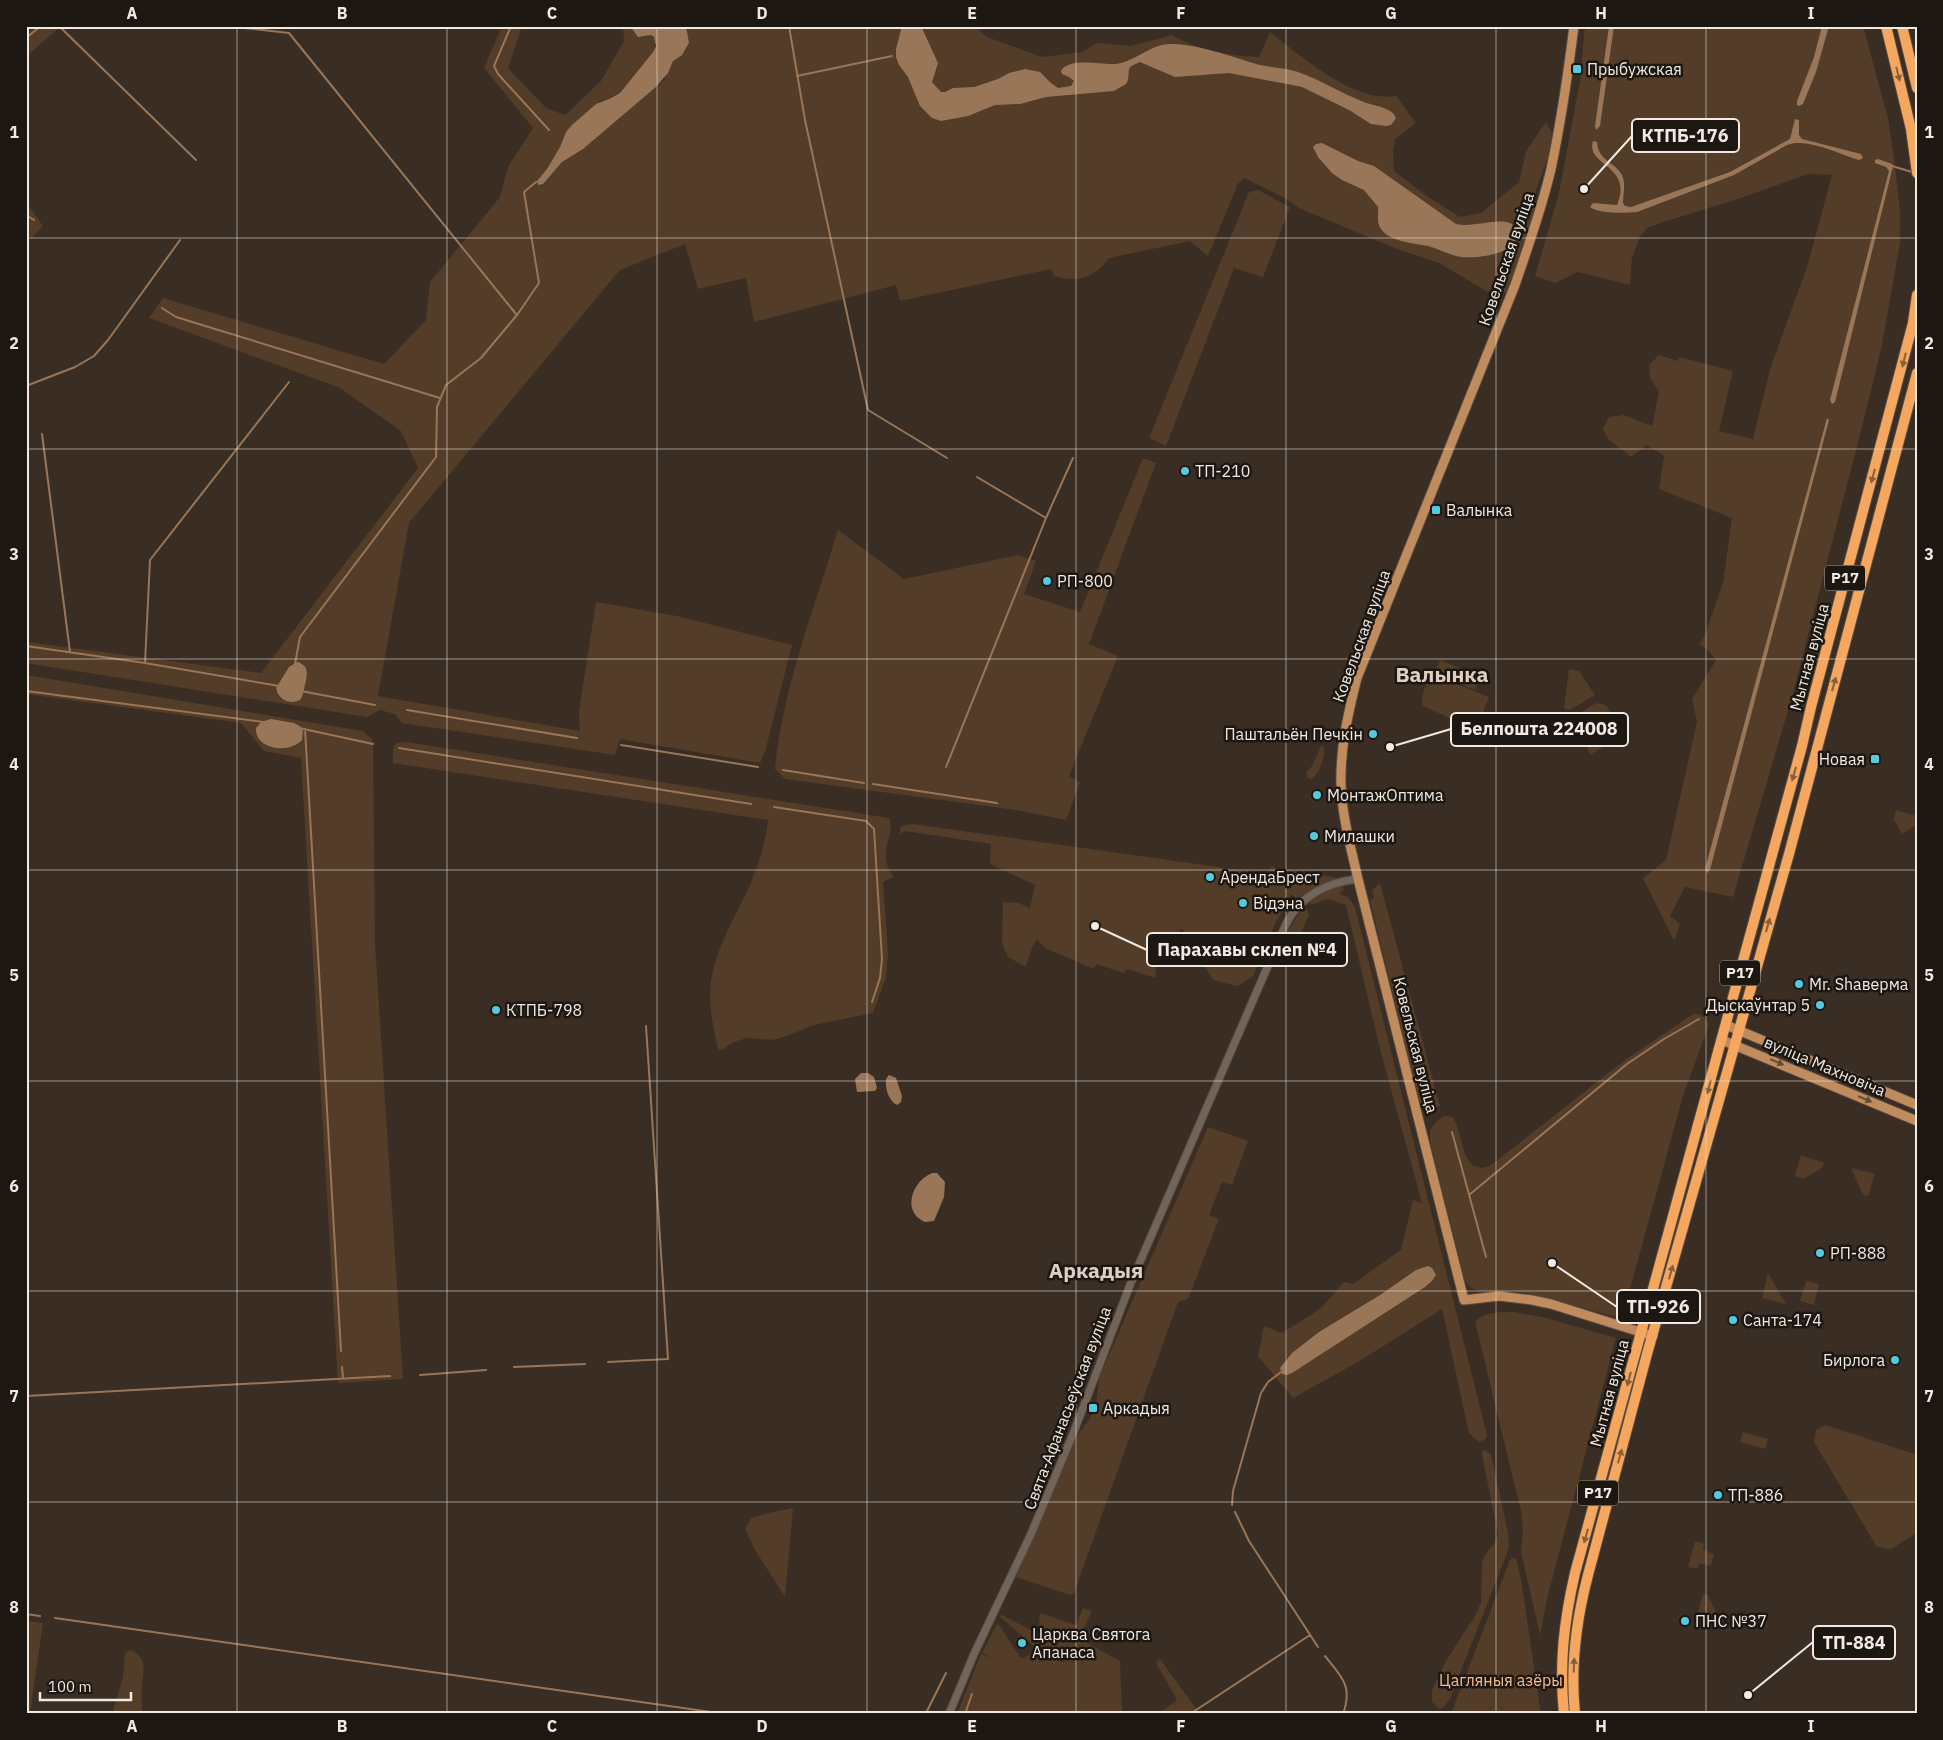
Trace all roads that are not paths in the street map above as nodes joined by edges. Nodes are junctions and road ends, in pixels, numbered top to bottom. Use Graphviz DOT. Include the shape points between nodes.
graph roads {
  1 [pos="1574,26"];
  2 [pos="1886,26"];
  3 [pos="1902,26"];
  4 [pos="1917,88"];
  5 [pos="1917,173"];
  6 [pos="1917,295"];
  7 [pos="1917,373"];
  8 [pos="1358,880"];
  9 [pos="1726,1025"];
  10 [pos="1738,1030"];
  11 [pos="1722,1040"];
  12 [pos="1734,1044"];
  13 [pos="1917,1106"];
  14 [pos="1917,1121"];
  15 [pos="1641,1332"];
  16 [pos="1653,1336"];
  17 [pos="949,1714"];
  18 [pos="1564,1714"];
  19 [pos="1575,1714"];
  1 -- 8 [label="main road, Ковельская вуліца" via="1551,171 1531,241 1358,678 1347,718 1341,785"];
  2 -- 5 [label="highway, one-way" via="1911,129"];
  3 -- 4 [label="highway"];
  6 -- 9 [label="highway, Мытная вуліца / Р17, one-way" via="1888,419"];
  10 -- 7 [label="highway, Мытная вуліца / Р17, one-way" via="1789,854"];
  8 -- 15 [label="main road, Ковельская вуліца" via="1464,1300 1499,1296 1532,1300"];
  8 -- 17 [label="street, Свята-Афанасьеўская вуліца" via="1345,880 1310,896 1296,907 1286,924 1130,1285 1032,1534"];
  9 -- 10 [label="main road"];
  9 -- 11 [label="highway, Мытная вуліца / Р17"];
  10 -- 12 [label="highway, Мытная вуліца / Р17"];
  10 -- 13 [label="main road, вуліца Махновіча"];
  11 -- 12 [label="main road, вуліца Махновіча"];
  11 -- 15 [label="highway, Мытная вуліца / Р17, one-way"];
  12 -- 14 [label="main road, вуліца Махновіча, one-way"];
  16 -- 12 [label="highway, Мытная вуліца / Р17, one-way"];
  15 -- 16 [label="main road"];
  15 -- 18 [label="highway, Мытная вуліца / Р17, one-way" via="1567,1612 1561,1656"];
  19 -- 16 [label="highway, Мытная вуліца / Р17, one-way" via="1573,1668 1579,1610"];
}
